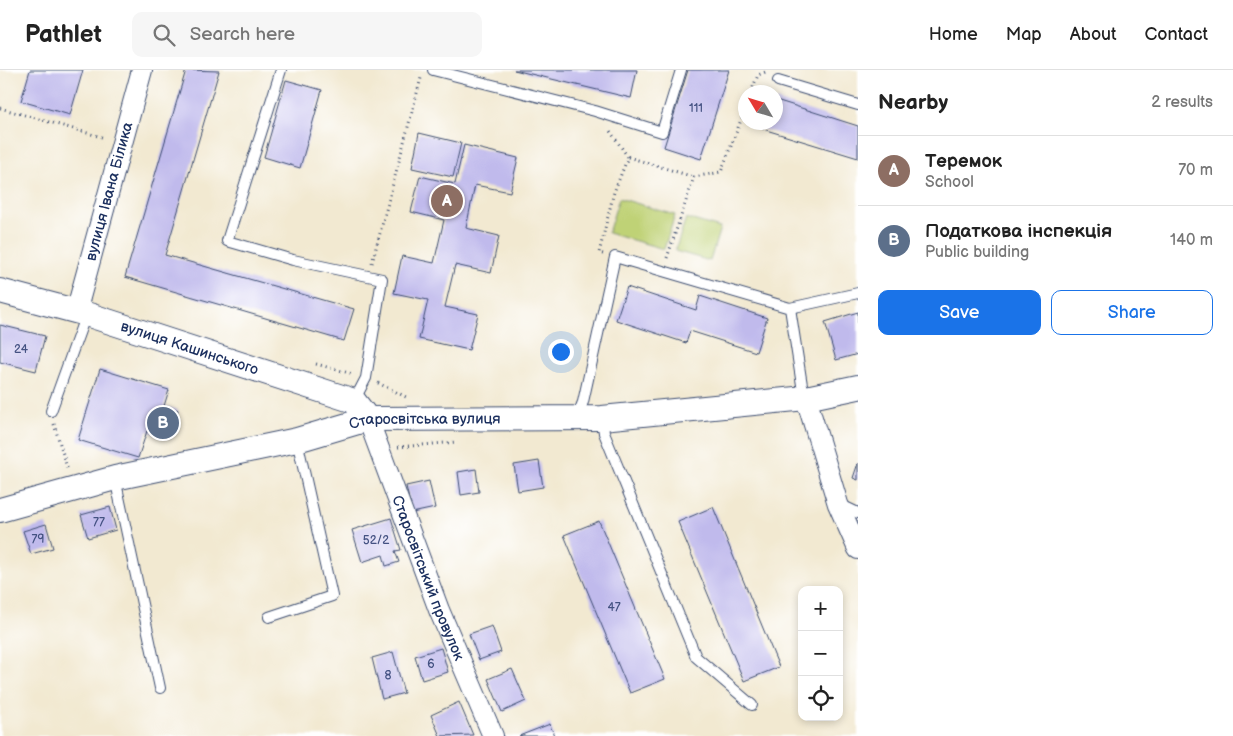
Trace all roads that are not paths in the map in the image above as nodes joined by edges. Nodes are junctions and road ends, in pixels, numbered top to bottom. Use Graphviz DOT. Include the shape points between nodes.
graph roads {
  1 [pos="142,70"];
  2 [pos="281,70"];
  3 [pos="432,70"];
  4 [pos="681,70"];
  5 [pos="778,81"];
  6 [pos="858,105"];
  7 [pos="0,291"];
  8 [pos="858,293"];
  9 [pos="790,308"];
  10 [pos="80,313"];
  11 [pos="858,386"];
  12 [pos="806,398"];
  13 [pos="361,410"];
  14 [pos="51,411"];
  15 [pos="577,418"];
  16 [pos="602,418"];
  17 [pos="298,440"];
  18 [pos="115,478"];
  19 [pos="838,504"];
  20 [pos="0,510"];
  21 [pos="858,513"];
  22 [pos="858,549"];
  23 [pos="269,617"];
  24 [pos="160,688"];
  25 [pos="752,705"];
  26 [pos="493,736"];
  1 -- 10 [label="street, вулиця Івана Білика"];
  2 -- 13 [label="lane" via="227,241 293,260 382,279"];
  3 -- 4 [label="lane" via="595,111 662,132"];
  5 -- 6 [label="lane"];
  7 -- 10 [label="street, вулиця Кашинського"];
  8 -- 9 [label="lane"];
  9 -- 12 [label="lane"];
  9 -- 15 [label="lane" via="615,257"];
  10 -- 13 [label="street, вулиця Кашинського"];
  10 -- 14 [label="lane"];
  11 -- 12 [label="street, Старосвітська вулиця"];
  12 -- 16 [label="street, Старосвітська вулиця"];
  12 -- 19 [label="street"];
  13 -- 15 [label="street, Старосвітська вулиця"];
  13 -- 17 [label="street, Старосвітська вулиця"];
  13 -- 26 [label="street, Старосвітський провулок" via="439,610"];
  15 -- 16 [label="street, Старосвітська вулиця"];
  16 -- 25 [label="lane" via="604,433 696,657"];
  17 -- 18 [label="street, Старосвітська вулиця"];
  17 -- 23 [label="lane" via="332,596"];
  18 -- 20 [label="street, Старосвітська вулиця"];
  18 -- 24 [label="lane"];
  19 -- 21 [label="lane"];
  19 -- 22 [label="street"];
}
